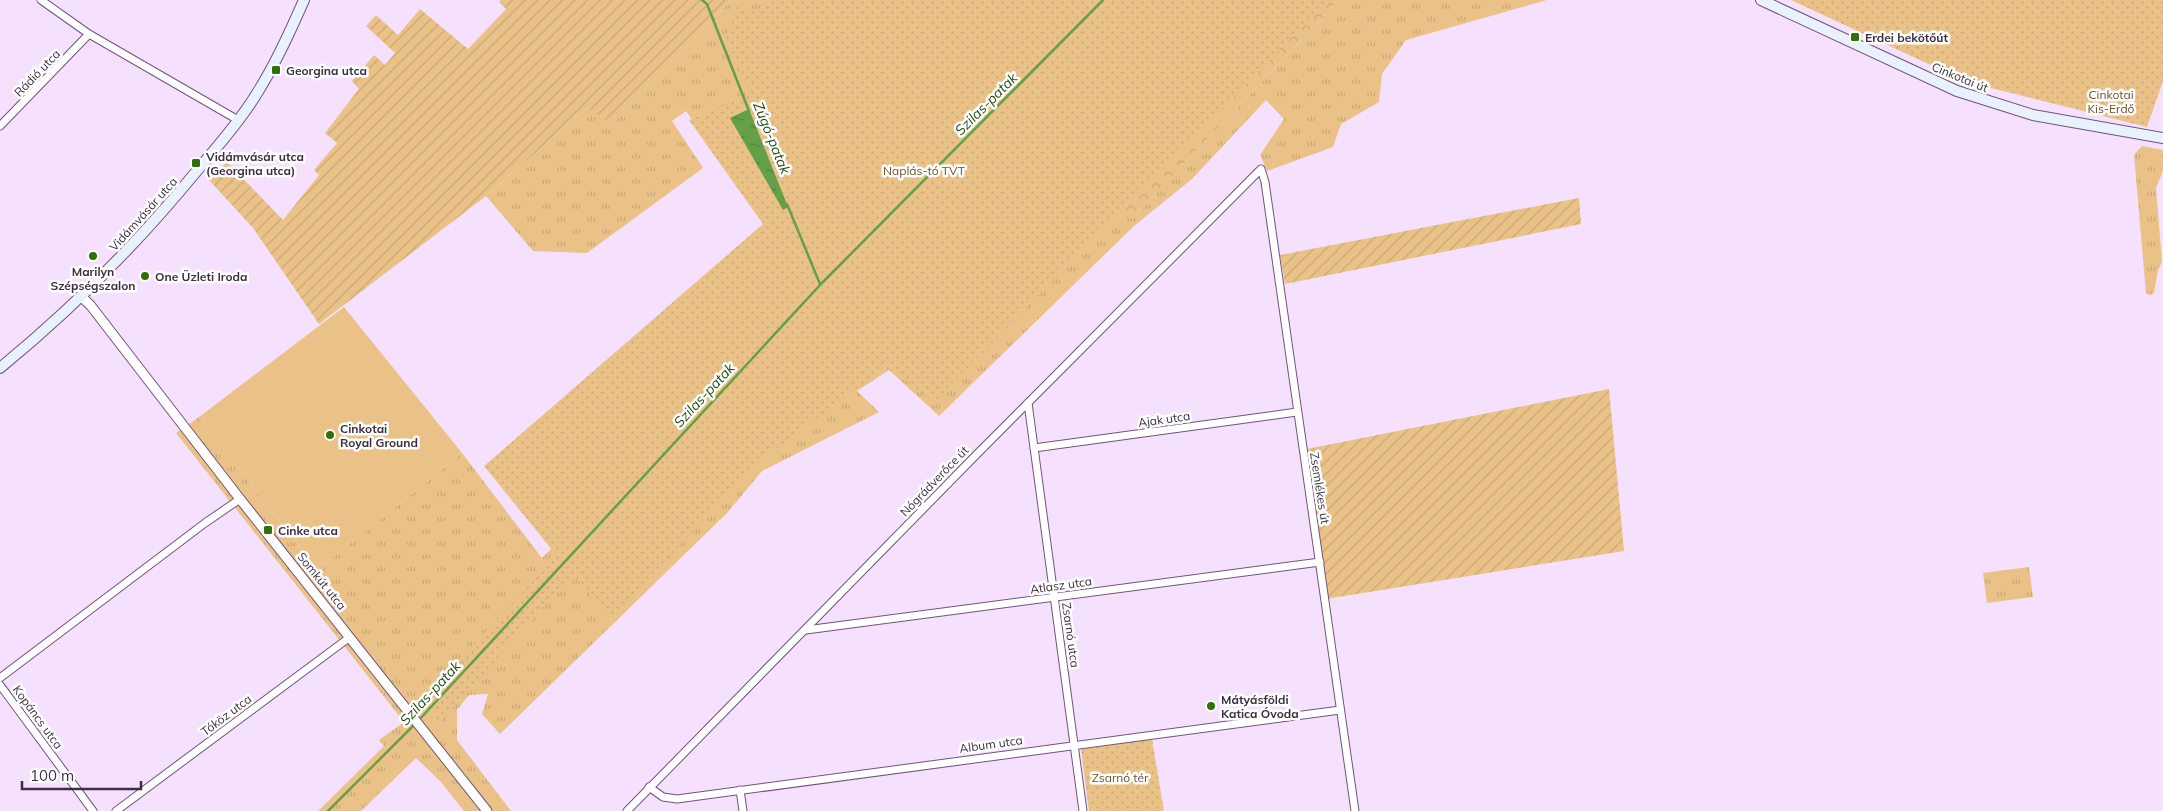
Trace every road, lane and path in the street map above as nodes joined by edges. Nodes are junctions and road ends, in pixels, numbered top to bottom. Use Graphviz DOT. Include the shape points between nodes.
graph roads {
  1 [pos="41,0"];
  2 [pos="304,0"];
  3 [pos="1761,0"];
  4 [pos="89,34"];
  5 [pos="238,120"];
  6 [pos="0,126"];
  7 [pos="2163,138"];
  8 [pos="1261,169"];
  9 [pos="82,297"];
  10 [pos="0,368"];
  11 [pos="1028,403"];
  12 [pos="1296,412"];
  13 [pos="1034,448"];
  14 [pos="240,498"];
  15 [pos="1320,562"];
  16 [pos="1054,597"];
  17 [pos="805,630"];
  18 [pos="350,637"];
  19 [pos="0,678"];
  20 [pos="0,684"];
  21 [pos="1340,710"];
  22 [pos="1074,744"];
  23 [pos="649,787"];
  24 [pos="740,790"];
  25 [pos="94,811"];
  26 [pos="116,811"];
  27 [pos="487,811"];
  28 [pos="627,811"];
  29 [pos="743,811"];
  30 [pos="1083,811"];
  31 [pos="1355,811"];
  1 -- 4 [label="street"];
  2 -- 5 [label="main road, Vidámvásár utca" via="267,76"];
  3 -- 7 [label="main road, Cinkotai út" via="1956,91 2032,115"];
  4 -- 5 [label="street"];
  4 -- 6 [label="street, Rádió utca"];
  5 -- 9 [label="main road, Vidámvásár utca" via="156,220"];
  8 -- 11 [label="street, Nógrádverőce út"];
  8 -- 12 [label="street, Zsemlékes út"];
  9 -- 10 [label="main road, Vidámvásár utca"];
  9 -- 14 [label="street, Somkút utca"];
  11 -- 13 [label="street, Zsarnó utca"];
  11 -- 17 [label="street, Nógrádverőce út"];
  12 -- 13 [label="street, Ajak utca"];
  12 -- 15 [label="street, Zsemlékes út"];
  13 -- 16 [label="street, Zsarnó utca"];
  14 -- 18 [label="street, Somkút utca"];
  14 -- 19 [label="street"];
  15 -- 16 [label="street, Atlasz utca"];
  15 -- 21 [label="street, Zsemlékes út"];
  16 -- 17 [label="street, Atlasz utca"];
  16 -- 22 [label="street, Zsarnó utca"];
  17 -- 23 [label="street, Nógrádverőce út"];
  18 -- 26 [label="street, Tóköz utca"];
  18 -- 27 [label="street, Somkút utca"];
  20 -- 25 [label="street, Kopáncs utca"];
  21 -- 22 [label="street, Album utca"];
  21 -- 31 [label="street, Zsemlékes út"];
  22 -- 24 [label="street, Album utca"];
  22 -- 30 [label="street, Zsarnó utca"];
  23 -- 24 [label="street, Album utca" via="669,799"];
  23 -- 28 [label="street, Nógrádverőce út"];
  24 -- 29 [label="street"];
}
